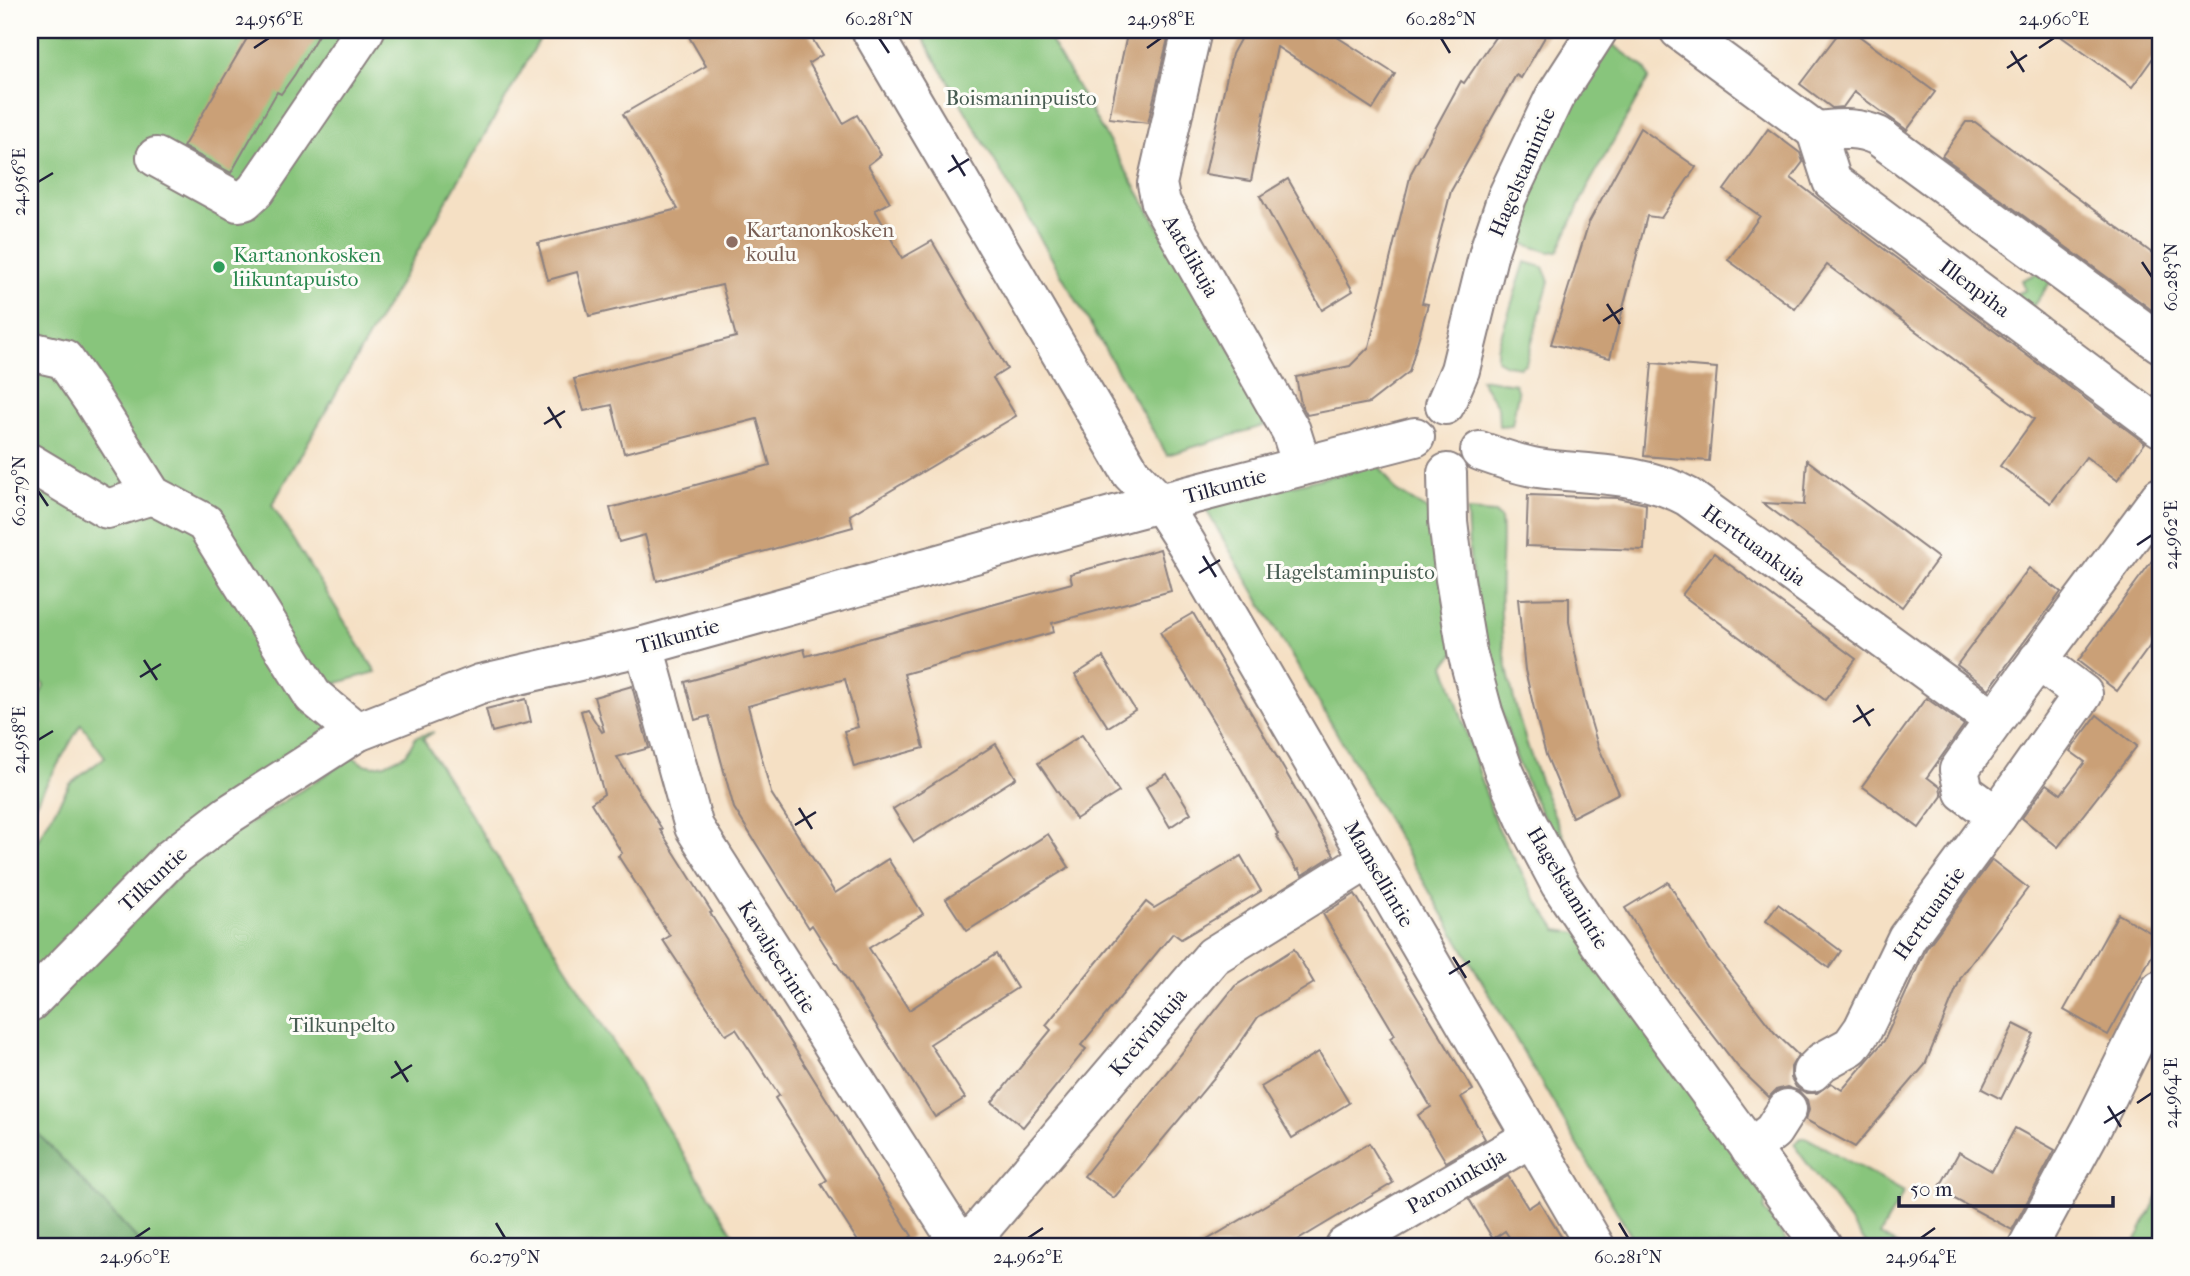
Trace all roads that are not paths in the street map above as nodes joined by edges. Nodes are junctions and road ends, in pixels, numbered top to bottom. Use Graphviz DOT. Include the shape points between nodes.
graph roads {
  1 [pos="365,30"];
  2 [pos="871,30"];
  3 [pos="1192,30"];
  4 [pos="1598,30"];
  5 [pos="1679,30"];
  6 [pos="1816,131"];
  7 [pos="156,157"];
  8 [pos="2160,343"];
  9 [pos="30,351"];
  10 [pos="1445,405"];
  11 [pos="2160,427"];
  12 [pos="1415,437"];
  13 [pos="1480,451"];
  14 [pos="30,463"];
  15 [pos="1302,466"];
  16 [pos="1447,473"];
  17 [pos="152,495"];
  18 [pos="2160,497"];
  19 [pos="1160,503"];
  20 [pos="644,646"];
  21 [pos="2039,660"];
  22 [pos="1994,720"];
  23 [pos="357,732"];
  24 [pos="1997,816"];
  25 [pos="1369,859"];
  26 [pos="2160,989"];
  27 [pos="30,1002"];
  28 [pos="1812,1072"];
  29 [pos="1787,1109"];
  30 [pos="1532,1137"];
  31 [pos="1750,1149"];
  32 [pos="960,1246"];
  33 [pos="1345,1246"];
  34 [pos="1595,1246"];
  35 [pos="1822,1246"];
  36 [pos="2028,1246"];
  1 -- 7 [label="street" via="244,201 237,202"];
  2 -- 19 [label="street, Mamsellintie" via="1131,473"];
  3 -- 15 [label="street, Aatelikuja" via="1157,184 1161,203 1291,431"];
  4 -- 10 [label="street, Hagelstamintie" via="1553,98 1507,197 1460,370"];
  5 -- 6 [label="street"];
  6 -- 8 [label="street" via="1853,127 1878,136"];
  6 -- 11 [label="street, Illenpiha" via="1832,181"];
  9 -- 17 [label="street" via="64,359"];
  10 -- 12 [label="street" via="1421,419"];
  10 -- 13 [label="street" via="1457,406 1476,419 1481,429"];
  12 -- 15 [label="street, Tilkuntie"];
  12 -- 16 [label="street" via="1427,465"];
  13 -- 16 [label="street" via="1467,468"];
  13 -- 22 [label="street, Herttuankuja" via="1536,467 1667,485"];
  14 -- 17 [label="street" via="107,509"];
  15 -- 19 [label="street, Tilkuntie"];
  16 -- 31 [label="street, Hagelstamintie" via="1467,652 1483,712 1513,791 1560,884"];
  17 -- 23 [label="street" via="205,523 313,696"];
  18 -- 21 [label="street"];
  19 -- 20 [label="street, Tilkuntie"];
  19 -- 25 [label="street, Mamsellintie"];
  20 -- 23 [label="street, Tilkuntie" via="480,684"];
  20 -- 32 [label="street, Kavaljeerintie" via="694,827"];
  21 -- 22 [label="street"];
  21 -- 24 [label="street, Herttuantie" via="2083,694"];
  22 -- 24 [label="street" via="1959,770 1964,793"];
  23 -- 27 [label="street, Tilkuntie" via="228,815 170,859"];
  24 -- 28 [label="street, Herttuantie" via="1907,938 1851,1046"];
  25 -- 30 [label="street, Mamsellintie"];
  25 -- 32 [label="street, Kreivinkuja" via="1213,956 979,1231"];
  26 -- 36 [label="street"];
  29 -- 31 [label="street" via="1773,1131"];
  30 -- 33 [label="street, Paroninkuja"];
  30 -- 34 [label="street, Mamsellintie"];
  31 -- 35 [label="street, Hagelstamintie"];
}
